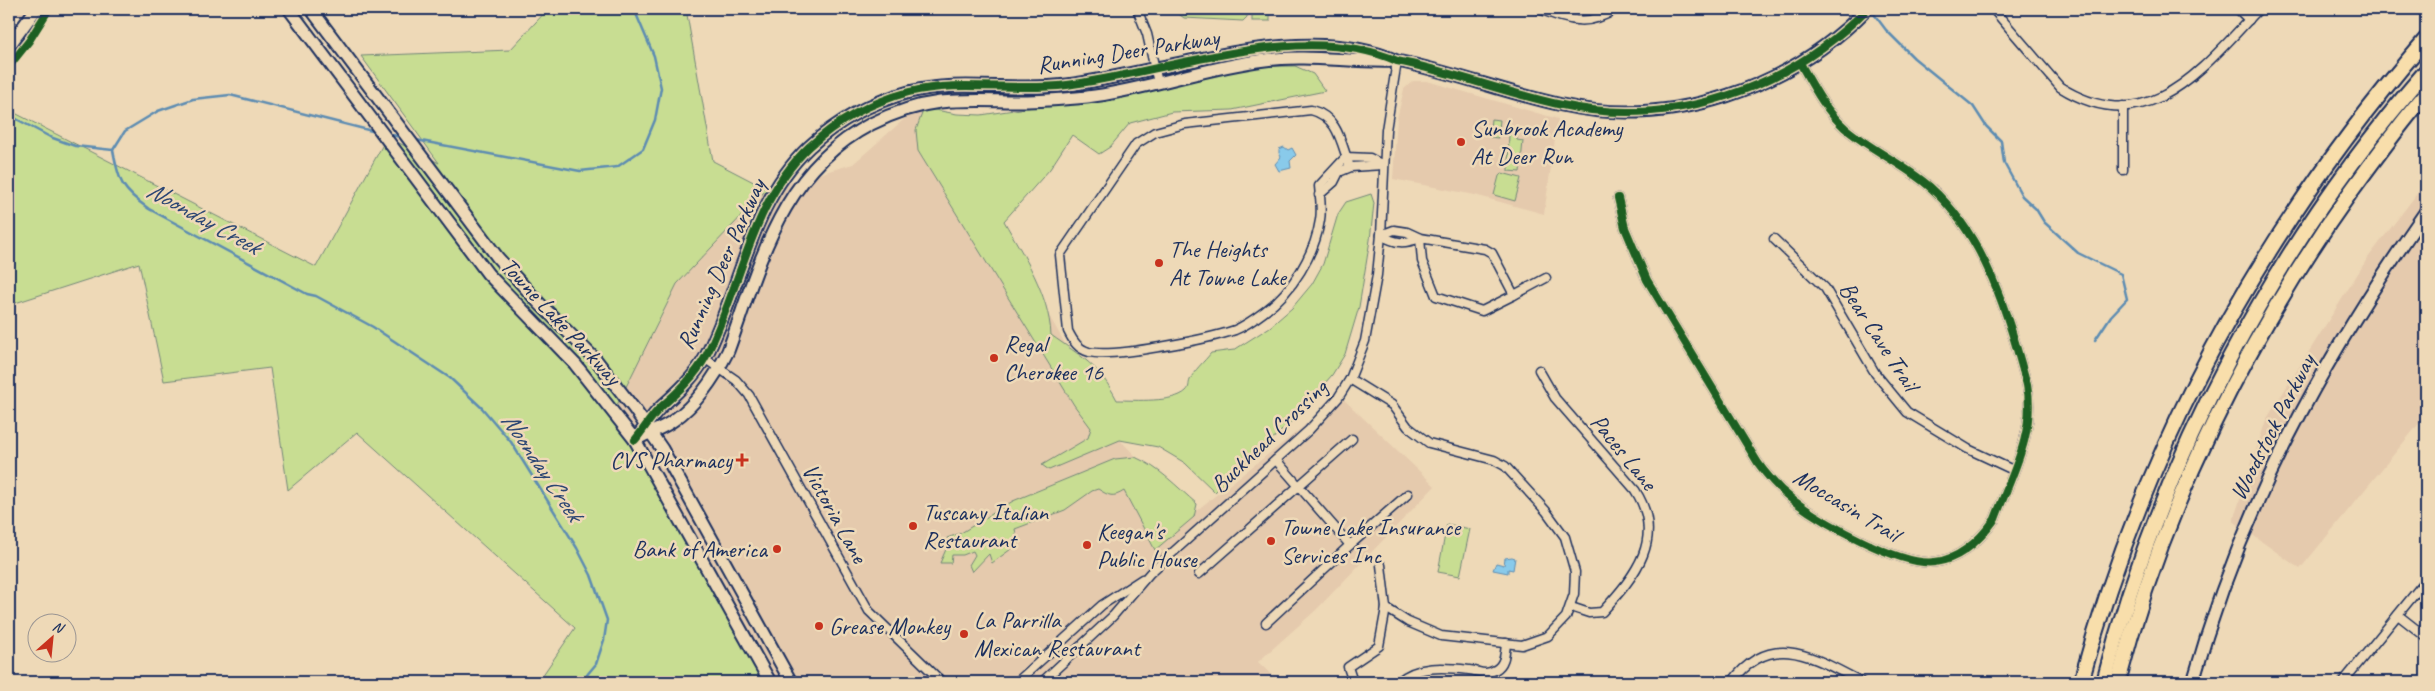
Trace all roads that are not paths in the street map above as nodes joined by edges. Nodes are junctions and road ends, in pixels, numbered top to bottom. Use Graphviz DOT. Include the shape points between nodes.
graph roads {
  1 [pos="36,9"];
  2 [pos="288,9"];
  3 [pos="311,9"];
  4 [pos="1137,9"];
  5 [pos="1539,9"];
  6 [pos="1616,9"];
  7 [pos="1867,9"];
  8 [pos="1993,9"];
  9 [pos="2238,9"];
  10 [pos="2259,9"];
  11 [pos="2249,20"];
  12 [pos="2426,39"];
  13 [pos="9,46"];
  14 [pos="1397,61"];
  15 [pos="1800,63"];
  16 [pos="1155,69"];
  17 [pos="2426,70"];
  18 [pos="1158,83"];
  19 [pos="2426,94"];
  20 [pos="2123,106"];
  21 [pos="1346,158"];
  22 [pos="1383,165"];
  23 [pos="1350,167"];
  24 [pos="2123,170"];
  25 [pos="1319,195"];
  26 [pos="1618,198"];
  27 [pos="2426,211"];
  28 [pos="1381,235"];
  29 [pos="1420,238"];
  30 [pos="1774,239"];
  31 [pos="1546,278"];
  32 [pos="1514,295"];
  33 [pos="704,358"];
  34 [pos="719,368"];
  35 [pos="1539,370"];
  36 [pos="1350,379"];
  37 [pos="649,429"];
  38 [pos="1352,439"];
  39 [pos="635,440"];
  40 [pos="1276,460"];
  41 [pos="2013,470"];
  42 [pos="1298,485"];
  43 [pos="1408,494"];
  44 [pos="1350,545"];
  45 [pos="1382,566"];
  46 [pos="1150,574"];
  47 [pos="1200,574"];
  48 [pos="2426,580"];
  49 [pos="1571,607"];
  50 [pos="1386,608"];
  51 [pos="2398,615"];
  52 [pos="1266,623"];
  53 [pos="2426,637"];
  54 [pos="1506,643"];
  55 [pos="770,682"];
  56 [pos="791,682"];
  57 [pos="942,682"];
  58 [pos="1017,682"];
  59 [pos="1042,682"];
  60 [pos="1353,682"];
  61 [pos="1398,682"];
  62 [pos="1732,682"];
  63 [pos="1862,682"];
  64 [pos="2080,682"];
  65 [pos="2104,682"];
  66 [pos="2118,682"];
  67 [pos="2193,682"];
  68 [pos="2343,682"];
  1 -- 13 [label="street"];
  2 -- 39 [label="street, Towne Lake Parkway" via="488,274 575,364"];
  3 -- 37 [label="street, Towne Lake Parkway" via="517,280 597,361"];
  4 -- 16 [label="street"];
  5 -- 6 [label="street" via="1564,18 1590,21"];
  7 -- 15 [label="street, Running Deer Parkway"];
  8 -- 20 [label="street" via="2060,87 2084,99"];
  9 -- 11 [label="street"];
  10 -- 11 [label="street"];
  11 -- 20 [label="street" via="2183,85 2147,104"];
  12 -- 64 [label="highway" via="2306,191 2243,291 2205,360 2173,426 2127,536"];
  14 -- 15 [label="street, Running Deer Parkway" via="1561,105 1626,112 1678,108 1725,97"];
  14 -- 16 [label="street, Running Deer Parkway" via="1364,51 1299,46 1255,49"];
  14 -- 18 [label="street, Running Deer Parkway" via="1268,59"];
  14 -- 22 [label="street, Buckhead Crossing" via="1387,116"];
  15 -- 41 [label="street, Moccasin Trail" via="1835,117 1847,129 1931,188 1959,218 1979,248 2005,314 2030,400 2027,435"];
  16 -- 18 [label="street"];
  16 -- 33 [label="street, Running Deer Parkway" via="1052,86 963,85 923,89 869,107 839,124 798,159 771,195"];
  17 -- 65 [label="highway" via="2314,218 2282,266 2228,363 2178,467 2146,549"];
  18 -- 34 [label="street, Running Deer Parkway" via="1108,94 1059,99 961,100 922,105 887,116 845,139 812,170 782,213"];
  19 -- 66 [label="highway" via="2334,216 2297,272 2242,370 2164,540"];
  20 -- 24 [label="street"];
  21 -- 22 [label="street" via="1370,158"];
  21 -- 23 [label="street"];
  21 -- 25 [label="street" via="1319,186"];
  21 -- 25 [label="street" via="1337,127 1321,112 1311,110 1185,124 1155,132 1136,144 1060,255 1068,332 1073,342 1090,352 1108,353 1205,339 1237,329 1266,311 1304,266 1316,243 1321,218"];
  22 -- 23 [label="street"];
  22 -- 28 [label="street, Buckhead Crossing"];
  23 -- 25 [label="street" via="1339,172 1334,182"];
  26 -- 41 [label="street, Moccasin Trail" via="1625,228 1647,280 1758,463 1795,501 1893,556 1935,562 1957,556 1987,530 1995,520"];
  27 -- 67 [label="street, Woodstock Parkway" via="2350,323 2275,462 2230,564"];
  28 -- 29 [label="street" via="1394,230"];
  28 -- 29 [label="street" via="1392,242 1406,244"];
  28 -- 36 [label="street, Buckhead Crossing" via="1368,326"];
  29 -- 32 [label="street" via="1492,253"];
  29 -- 32 [label="street" via="1422,261 1436,296 1482,311"];
  30 -- 41 [label="street, Bear Cave Trail" via="1826,288 1875,373 1907,412 1968,449"];
  31 -- 32 [label="street"];
  33 -- 34 [label="street, Victoria Lane"];
  33 -- 37 [label="street, Running Deer Parkway" via="687,383 661,407"];
  34 -- 37 [label="street, Running Deer Parkway" via="690,406 673,421"];
  34 -- 57 [label="street, Victoria Lane" via="749,395 869,611"];
  35 -- 49 [label="street, Paces Lane" via="1555,398 1635,490 1642,501 1649,527 1645,553 1620,593 1602,612 1589,613"];
  36 -- 40 [label="street, Buckhead Crossing" via="1318,421"];
  36 -- 49 [label="street" via="1392,405 1408,427 1429,443 1494,460 1505,466 1565,537 1575,572"];
  37 -- 39 [label="street, Running Deer Parkway"];
  37 -- 56 [label="street, Towne Lake Parkway"];
  38 -- 42 [label="street"];
  39 -- 55 [label="street, Towne Lake Parkway"];
  40 -- 42 [label="street"];
  40 -- 46 [label="street, Buckhead Crossing"];
  42 -- 44 [label="street"];
  42 -- 47 [label="street"];
  43 -- 44 [label="street"];
  44 -- 52 [label="street"];
  45 -- 50 [label="street"];
  46 -- 58 [label="street, Buckhead Crossing" via="1102,605"];
  46 -- 59 [label="street, Buckhead Crossing" via="1113,616"];
  48 -- 51 [label="street"];
  49 -- 54 [label="street" via="1558,628 1548,636 1522,645"];
  50 -- 54 [label="street" via="1441,636"];
  50 -- 60 [label="street" via="1379,646 1348,667"];
  51 -- 53 [label="street"];
  51 -- 68 [label="street"];
  54 -- 61 [label="street" via="1504,660 1496,670 1483,674 1471,670 1420,669"];
  62 -- 63 [label="street" via="1757,660 1789,652 1816,658"];
}
